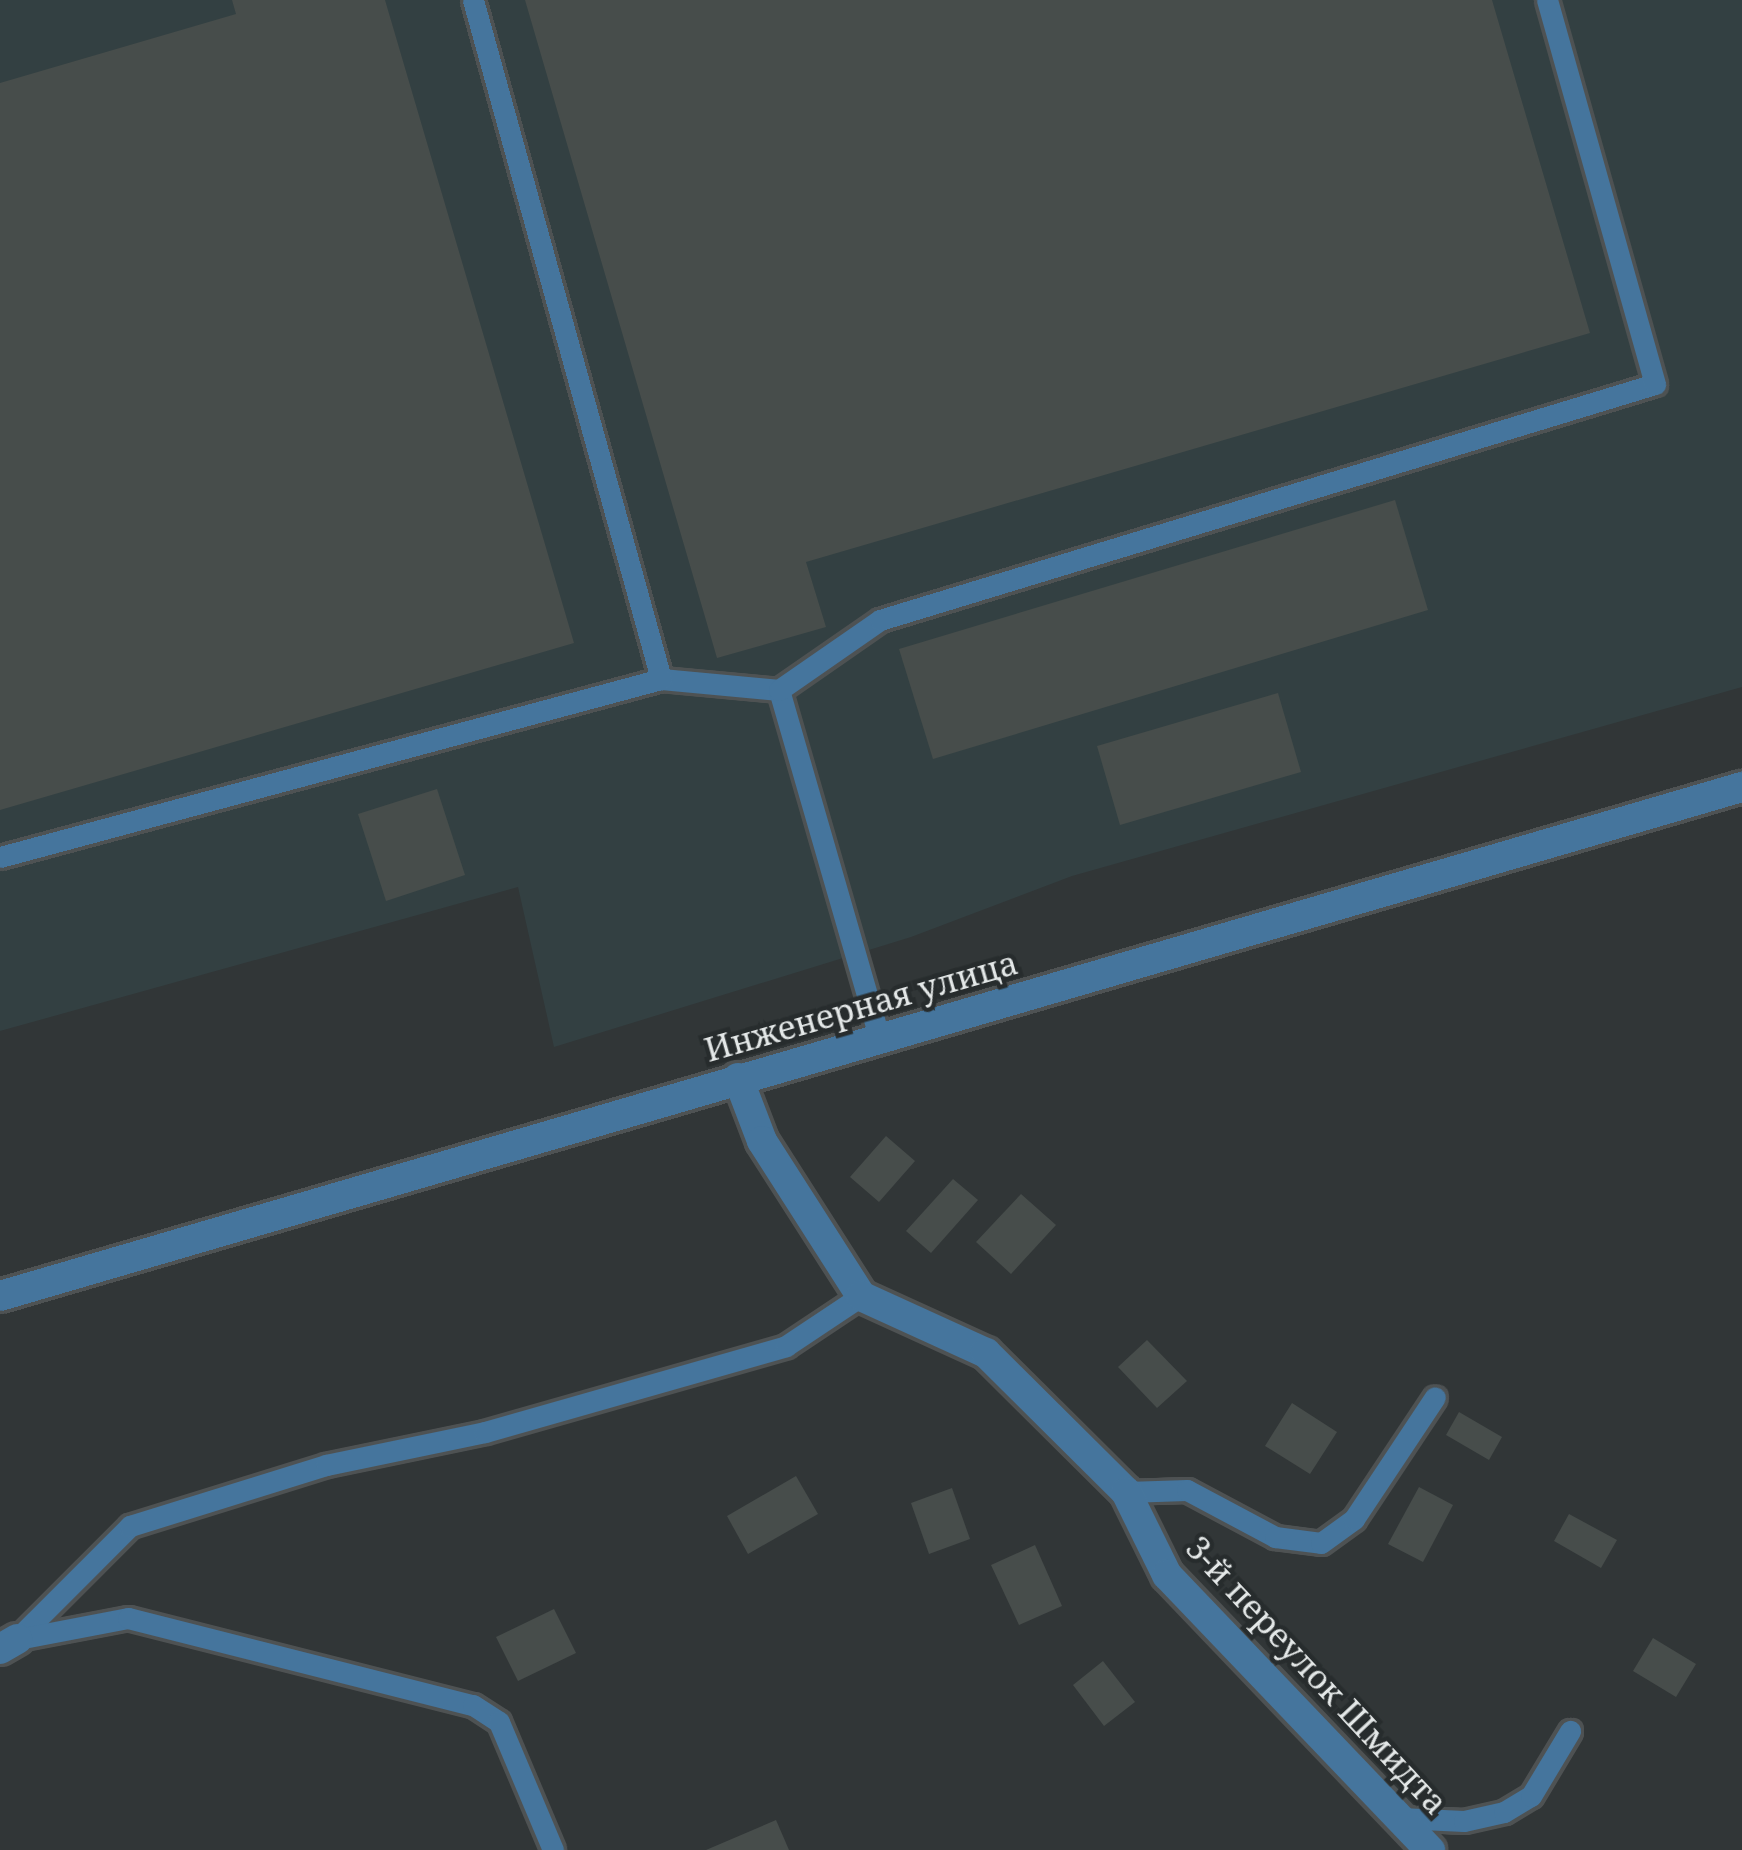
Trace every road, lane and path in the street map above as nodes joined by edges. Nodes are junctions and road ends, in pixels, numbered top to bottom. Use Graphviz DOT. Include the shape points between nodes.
graph roads {
  1 [pos="473,0"];
  2 [pos="1546,0"];
  3 [pos="661,679"];
  4 [pos="779,690"];
  5 [pos="1742,787"];
  6 [pos="0,857"];
  7 [pos="880,1039"];
  8 [pos="738,1078"];
  9 [pos="0,1296"];
  10 [pos="861,1296"];
  11 [pos="1435,1397"];
  12 [pos="1126,1492"];
  13 [pos="9,1644"];
  14 [pos="1570,1731"];
  15 [pos="1400,1818"];
  16 [pos="553,1850"];
  17 [pos="1430,1850"];
  1 -- 3 [label="lane"];
  2 -- 4 [label="lane" via="1655,384 880,620"];
  3 -- 4 [label="lane"];
  3 -- 6 [label="lane"];
  4 -- 7 [label="lane"];
  5 -- 7 [label="street, Инженерная улица"];
  7 -- 8 [label="street, Инженерная улица"];
  8 -- 9 [label="street, Инженерная улица"];
  8 -- 10 [label="street" via="762,1141"];
  10 -- 12 [label="street, 3-й переулок Шмидта" via="986,1353"];
  10 -- 13 [label="lane" via="785,1346 485,1432 326,1465 130,1526"];
  11 -- 12 [label="lane" via="1354,1519 1321,1543 1275,1537 1187,1490"];
  12 -- 15 [label="street, 3-й переулок Шмидта" via="1167,1576"];
  13 -- 16 [label="lane" via="128,1618 473,1706 499,1722"];
  14 -- 15 [label="lane" via="1531,1796 1504,1812 1464,1822"];
  15 -- 17 [label="street, 3-й переулок Шмидта"];
}
